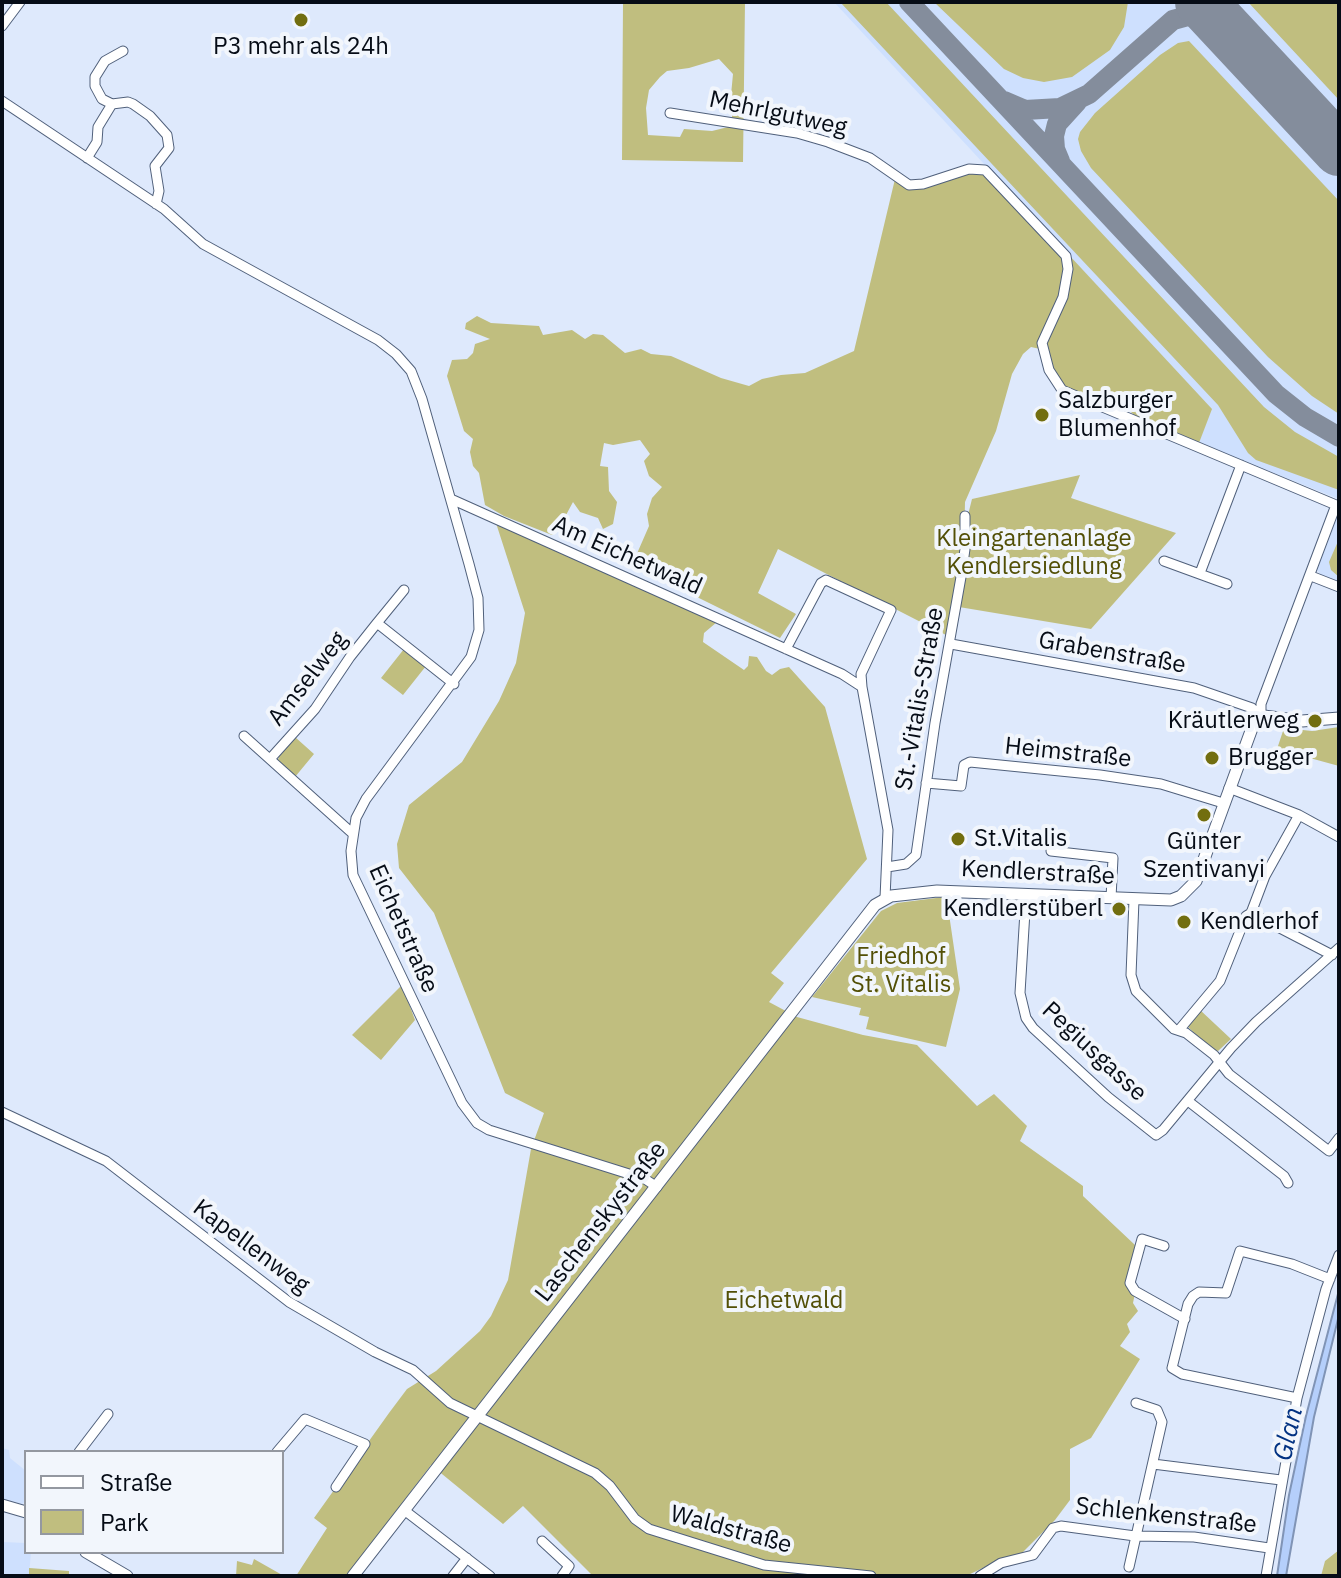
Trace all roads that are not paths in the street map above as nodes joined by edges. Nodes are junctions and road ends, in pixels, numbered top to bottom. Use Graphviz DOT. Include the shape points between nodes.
graph roads {
  1 [pos="20,2"];
  2 [pos="6,9"];
  3 [pos="2,26"];
  4 [pos="123,51"];
  5 [pos="2,101"];
  6 [pos="112,104"];
  7 [pos="670,113"];
  8 [pos="87,158"];
  9 [pos="156,204"];
  10 [pos="1241,465"];
  11 [pos="451,499"];
  12 [pos="1336,505"];
  13 [pos="965,516"];
  14 [pos="1164,561"];
  15 [pos="1200,573"];
  16 [pos="1311,576"];
  17 [pos="1227,584"];
  18 [pos="1339,587"];
  19 [pos="404,590"];
  20 [pos="377,623"];
  21 [pos="951,644"];
  22 [pos="786,649"];
  23 [pos="454,684"];
  24 [pos="862,687"];
  25 [pos="1261,716"];
  26 [pos="1339,718"];
  27 [pos="244,736"];
  28 [pos="270,759"];
  29 [pos="926,783"];
  30 [pos="1229,788"];
  31 [pos="1223,803"];
  32 [pos="1299,815"];
  33 [pos="352,833"];
  34 [pos="1339,837"];
  35 [pos="1051,851"];
  36 [pos="887,867"];
  37 [pos="1026,895"];
  38 [pos="885,898"];
  39 [pos="1111,898"];
  40 [pos="1134,900"];
  41 [pos="1251,913"];
  42 [pos="1335,952"];
  43 [pos="1179,1030"];
  44 [pos="1219,1063"];
  45 [pos="1188,1101"];
  46 [pos="2,1112"];
  47 [pos="1339,1138"];
  48 [pos="1288,1183"];
  49 [pos="657,1187"];
  50 [pos="1164,1246"];
  51 [pos="1339,1255"];
  52 [pos="1330,1279"];
  53 [pos="1185,1319"];
  54 [pos="1297,1398"];
  55 [pos="1136,1403"];
  56 [pos="108,1414"];
  57 [pos="475,1417"];
  58 [pos="81,1450"];
  59 [pos="279,1450"];
  60 [pos="1153,1464"];
  61 [pos="1281,1480"];
  62 [pos="336,1487"];
  63 [pos="2,1505"];
  64 [pos="404,1510"];
  65 [pos="24,1511"];
  66 [pos="1135,1536"];
  67 [pos="542,1541"];
  68 [pos="1269,1548"];
  69 [pos="89,1554"];
  70 [pos="467,1558"];
  71 [pos="1129,1567"];
  72 [pos="127,1576"];
  73 [pos="353,1576"];
  74 [pos="453,1576"];
  75 [pos="490,1576"];
  76 [pos="562,1576"];
  77 [pos="871,1576"];
  78 [pos="980,1576"];
  79 [pos="1266,1576"];
  1 -- 2 [label="street"];
  2 -- 3 [label="street"];
  4 -- 6 [label="street" via="105,61 95,77 98,94"];
  5 -- 8 [label="street, Eichetstraße"];
  6 -- 8 [label="street"];
  6 -- 9 [label="street" via="133,104 169,140 155,166"];
  7 -- 10 [label="street, Mehrlgutweg" via="828,142 870,158 909,185 969,169 985,170 1066,256 1063,297 1042,343 1057,385"];
  8 -- 9 [label="street, Eichetstraße"];
  9 -- 11 [label="street, Eichetstraße" via="211,249 389,348 411,371"];
  10 -- 12 [label="street, Mehrlgutweg"];
  10 -- 15 [label="street"];
  11 -- 22 [label="street, Am Eichetwald"];
  11 -- 23 [label="street, Eichetstraße" via="478,598 479,630 471,657"];
  12 -- 16 [label="street, Kendlerstraße"];
  13 -- 21 [label="street, St.-Vitalis-Straße"];
  14 -- 15 [label="street"];
  15 -- 17 [label="street"];
  16 -- 18 [label="street"];
  16 -- 25 [label="street, Kendlerstraße" via="1261,704"];
  19 -- 20 [label="street, Amselweg"];
  20 -- 23 [label="street, Amselweg"];
  20 -- 28 [label="street, Amselweg" via="315,709"];
  21 -- 25 [label="street, Grabenstraße" via="1194,688"];
  21 -- 29 [label="street, St.-Vitalis-Straße"];
  22 -- 24 [label="street, Am Eichetwald"];
  22 -- 24 [label="street" via="826,580 891,610 861,674"];
  23 -- 33 [label="street, Eichetstraße" via="366,799"];
  24 -- 36 [label="street" via="888,830"];
  25 -- 26 [label="street"];
  25 -- 30 [label="street, Kendlerstraße" via="1253,723"];
  27 -- 28 [label="street, Amselweg"];
  28 -- 33 [label="street, Amselweg"];
  29 -- 31 [label="street, Heimstraße" via="961,786 964,765 970,762 1161,784"];
  29 -- 36 [label="street, St.-Vitalis-Straße" via="915,858"];
  30 -- 31 [label="street, Kendlerstraße"];
  30 -- 32 [label="street"];
  31 -- 40 [label="street, Kendlerstraße" via="1190,889 1171,900"];
  32 -- 34 [label="street"];
  32 -- 41 [label="street"];
  33 -- 49 [label="street, Eichetstraße" via="353,875 462,1103 477,1123"];
  35 -- 39 [label="street" via="1113,858"];
  36 -- 38 [label="street"];
  37 -- 38 [label="street, Kendlerstraße" via="937,891"];
  37 -- 39 [label="street, Kendlerstraße"];
  37 -- 45 [label="street, Pegiusgasse" via="1020,993 1033,1028 1156,1135"];
  38 -- 49 [label="street, Laschenskystraße"];
  39 -- 40 [label="street, Kendlerstraße"];
  40 -- 43 [label="street" via="1134,988"];
  41 -- 42 [label="street"];
  41 -- 43 [label="street" via="1220,981"];
  42 -- 44 [label="street" via="1258,1020"];
  43 -- 44 [label="street"];
  44 -- 45 [label="street"];
  44 -- 47 [label="street" via="1329,1151"];
  45 -- 48 [label="street"];
  46 -- 57 [label="street, Kapellenweg" via="106,1161 289,1302 413,1370"];
  49 -- 57 [label="street, Laschenskystraße"];
  50 -- 53 [label="street" via="1142,1239 1130,1283"];
  51 -- 52 [label="street"];
  52 -- 53 [label="street" via="1240,1251 1226,1293 1199,1292"];
  52 -- 54 [label="street"];
  53 -- 54 [label="street" via="1172,1368"];
  54 -- 61 [label="street"];
  55 -- 60 [label="street" via="1162,1417"];
  56 -- 58 [label="street"];
  57 -- 64 [label="street, Laschenskystraße"];
  57 -- 77 [label="street, Waldstraße" via="595,1473 649,1529 764,1565"];
  59 -- 62 [label="street" via="305,1419 365,1444"];
  60 -- 61 [label="street"];
  60 -- 66 [label="street"];
  61 -- 68 [label="street"];
  63 -- 65 [label="street"];
  64 -- 70 [label="street"];
  64 -- 73 [label="street, Laschenskystraße"];
  66 -- 68 [label="street, Schlenkenstraße" via="1194,1537"];
  66 -- 71 [label="street"];
  66 -- 78 [label="street, Schlenkenstraße" via="1053,1528 1033,1555 1001,1563"];
  67 -- 76 [label="street" via="569,1566"];
  68 -- 79 [label="street"];
  69 -- 72 [label="street"];
  70 -- 74 [label="street"];
  70 -- 75 [label="street"];
}
